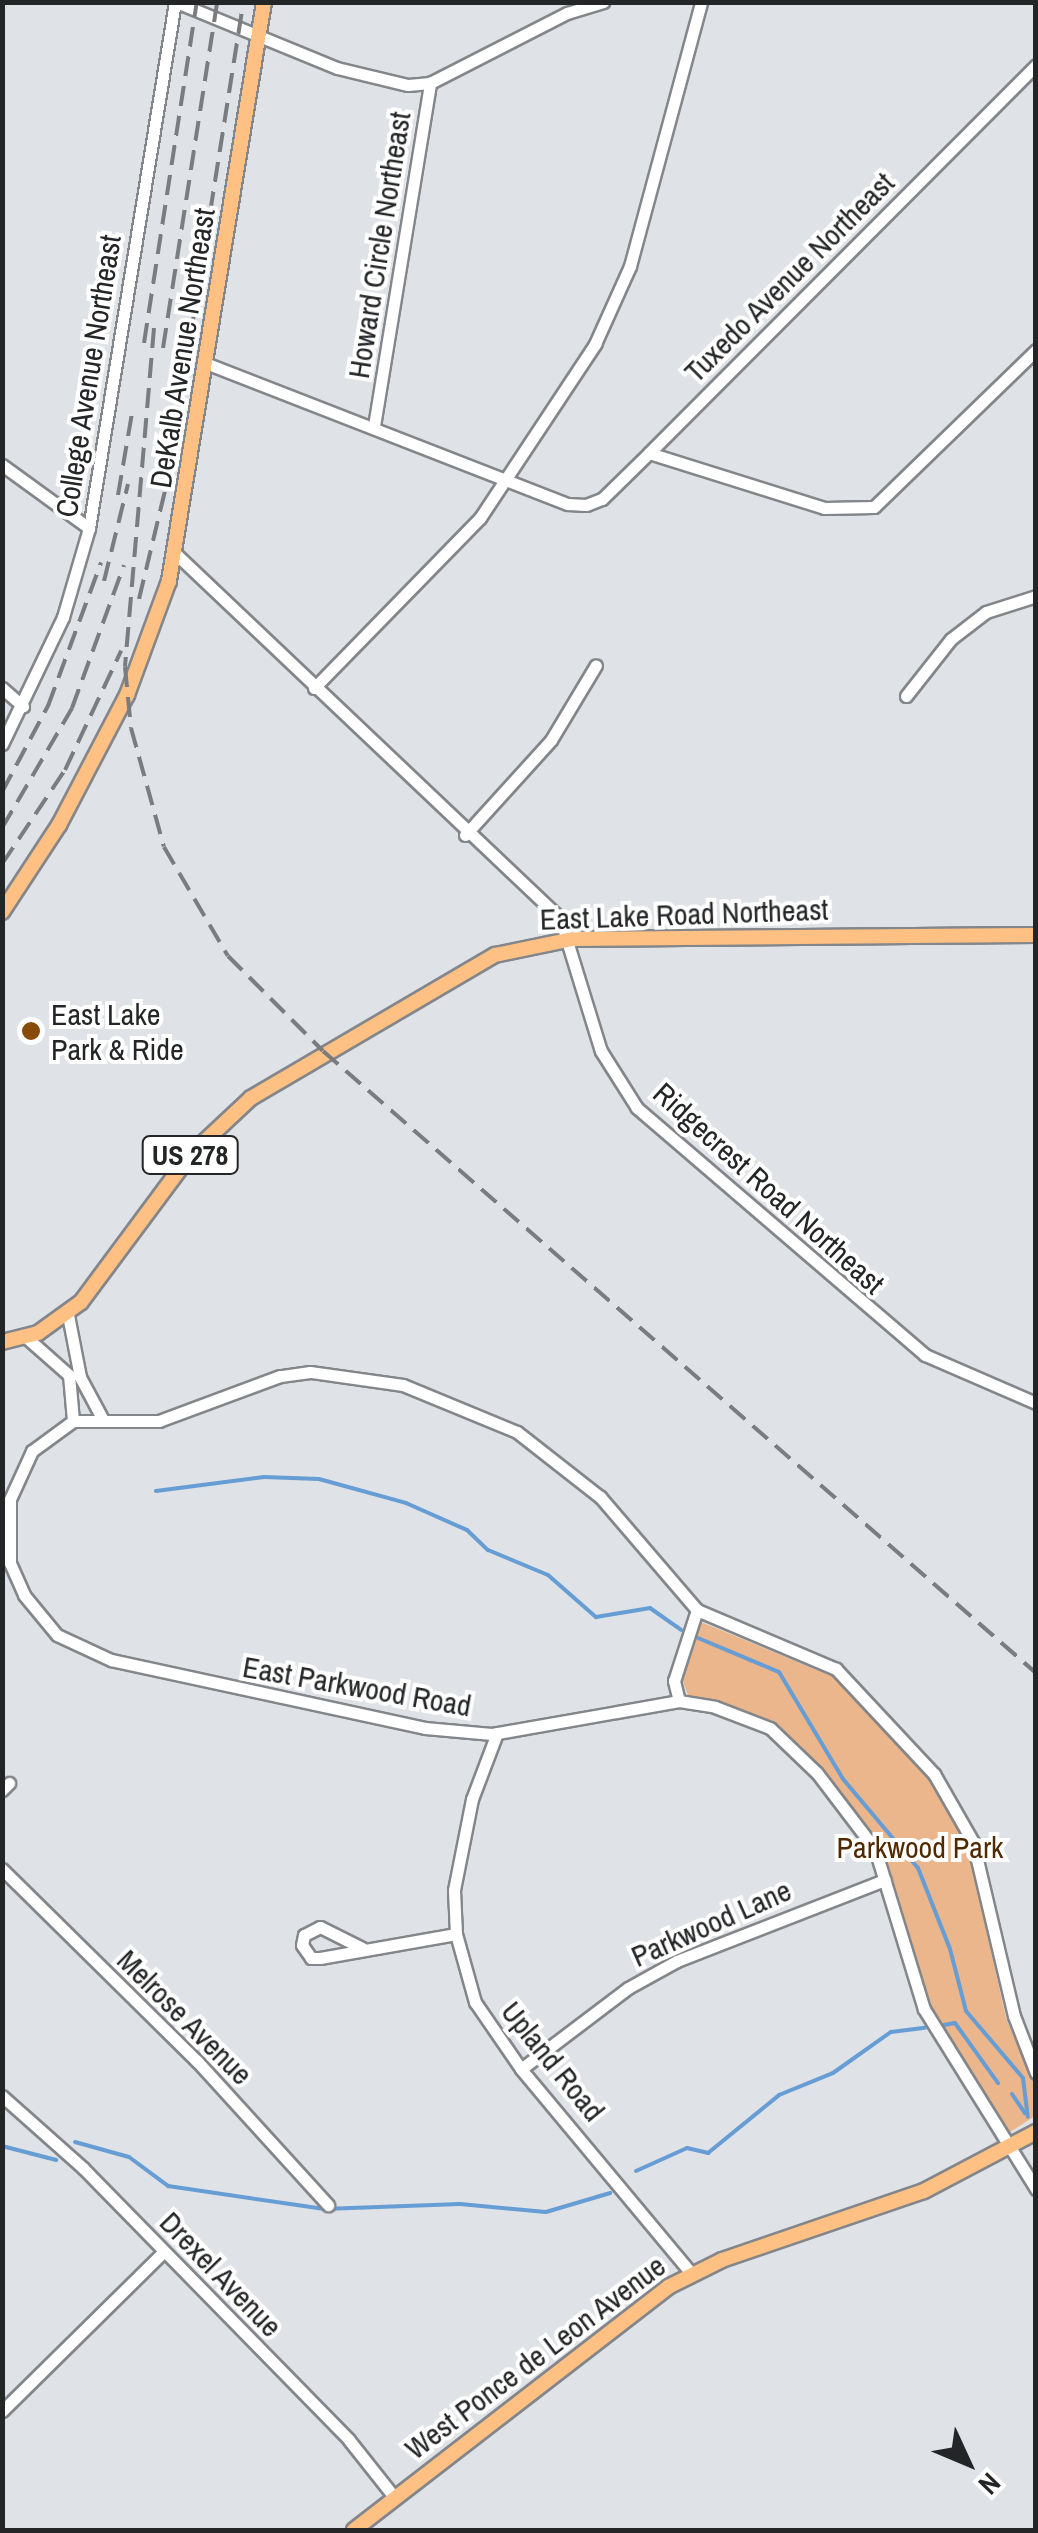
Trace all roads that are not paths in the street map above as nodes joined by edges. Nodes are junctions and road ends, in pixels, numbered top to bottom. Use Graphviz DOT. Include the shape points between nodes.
graph roads {
  1 [pos="176,2"];
  2 [pos="264,2"];
  3 [pos="603,2"];
  4 [pos="700,2"];
  5 [pos="258,36"];
  6 [pos="1036,65"];
  7 [pos="430,83"];
  8 [pos="1036,350"];
  9 [pos="208,364"];
  10 [pos="374,426"];
  11 [pos="649,453"];
  12 [pos="2,465"];
  13 [pos="510,480"];
  14 [pos="90,528"];
  15 [pos="176,554"];
  16 [pos="1036,596"];
  17 [pos="596,664"];
  18 [pos="2,688"];
  19 [pos="314,688"];
  20 [pos="906,696"];
  21 [pos="22,706"];
  22 [pos="2,744"];
  23 [pos="465,835"];
  24 [pos="2,912"];
  25 [pos="1036,934"];
  26 [pos="572,938"];
  27 [pos="68,1315"];
  28 [pos="27,1338"];
  29 [pos="2,1342"];
  30 [pos="1036,1402"];
  31 [pos="102,1418"];
  32 [pos="73,1421"];
  33 [pos="697,1610"];
  34 [pos="679,1701"];
  35 [pos="496,1734"];
  36 [pos="2,1869"];
  37 [pos="885,1880"];
  38 [pos="456,1934"];
  39 [pos="362,1948"];
  40 [pos="521,2069"];
  41 [pos="1036,2073"];
  42 [pos="2,2096"];
  43 [pos="1036,2132"];
  44 [pos="1009,2147"];
  45 [pos="1036,2189"];
  46 [pos="328,2205"];
  47 [pos="164,2252"];
  48 [pos="692,2274"];
  49 [pos="2,2411"];
  50 [pos="396,2498"];
  51 [pos="354,2530"];
  1 -- 5 [label="street"];
  1 -- 14 [label="street, College Avenue Northeast"];
  2 -- 5 [label="main road, DeKalb Avenue Northeast"];
  3 -- 7 [label="street, Howard Circle Northeast"];
  4 -- 13 [label="street" via="630,266 595,344"];
  5 -- 7 [label="street" via="377,81"];
  5 -- 9 [label="main road, DeKalb Avenue Northeast"];
  6 -- 11 [label="street, Tuxedo Avenue Northeast"];
  7 -- 10 [label="street, Howard Circle Northeast"];
  8 -- 11 [label="street" via="874,507 824,508"];
  9 -- 10 [label="street"];
  9 -- 15 [label="main road, DeKalb Avenue Northeast"];
  10 -- 13 [label="street"];
  11 -- 13 [label="street, Tuxedo Avenue Northeast" via="602,499 568,504"];
  12 -- 14 [label="street"];
  13 -- 19 [label="street"];
  14 -- 21 [label="street, College Avenue Northeast" via="63,617"];
  15 -- 19 [label="street, Ridgecrest Road Northeast"];
  15 -- 24 [label="main road, DeKalb Avenue Northeast" via="127,695 59,825"];
  16 -- 20 [label="street" via="986,612 951,638"];
  17 -- 23 [label="street" via="551,740"];
  18 -- 21 [label="street"];
  19 -- 23 [label="street, Ridgecrest Road Northeast"];
  21 -- 22 [label="street, College Avenue Northeast"];
  23 -- 26 [label="street, Ridgecrest Road Northeast" via="560,918"];
  25 -- 26 [label="main road, East Lake Road Northeast / US 278"];
  26 -- 27 [label="main road, East Lake Road Northeast / US 278" via="482,961 251,1098 190,1155"];
  26 -- 30 [label="street, Ridgecrest Road Northeast" via="601,1051 638,1108 925,1355"];
  27 -- 28 [label="main road, East Lake Road Northeast / US 278"];
  27 -- 31 [label="street" via="80,1376"];
  28 -- 29 [label="main road, East Lake Road Northeast / US 278"];
  28 -- 32 [label="street" via="68,1375"];
  31 -- 32 [label="street"];
  31 -- 33 [label="street" via="159,1421 294,1373 404,1385 491,1418 550,1454 600,1497"];
  32 -- 35 [label="street, East Parkwood Road" via="32,1450 14,1483 5,1522 10,1563 24,1595 57,1634 150,1672 424,1728"];
  33 -- 34 [label="street" via="674,1681"];
  33 -- 41 [label="street" via="836,1670 943,1786 973,1842 1014,2016"];
  34 -- 35 [label="street, East Parkwood Road"];
  34 -- 37 [label="street, East Parkwood Road" via="743,1715 780,1737 851,1813"];
  35 -- 38 [label="street, Upland Road" via="472,1799 454,1890"];
  36 -- 46 [label="street, Melrose Avenue" via="197,2061"];
  37 -- 40 [label="street, Parkwood Lane" via="677,1961 628,1988"];
  37 -- 44 [label="street, East Parkwood Road" via="924,2009"];
  38 -- 39 [label="street"];
  38 -- 40 [label="street, Upland Road" via="474,2002"];
  39 -- 39 [label="street" via="311,1958 302,1945 304,1935 320,1927"];
  40 -- 48 [label="street, Upland Road"];
  42 -- 47 [label="street, Drexel Avenue"];
  43 -- 44 [label="main road, West Ponce de Leon Avenue"];
  44 -- 45 [label="street, East Parkwood Road"];
  44 -- 48 [label="main road, West Ponce de Leon Avenue" via="880,2209"];
  47 -- 49 [label="street"];
  47 -- 50 [label="street, Drexel Avenue" via="349,2440"];
  48 -- 50 [label="main road, West Ponce de Leon Avenue"];
  50 -- 51 [label="main road, West Ponce de Leon Avenue"];
}
